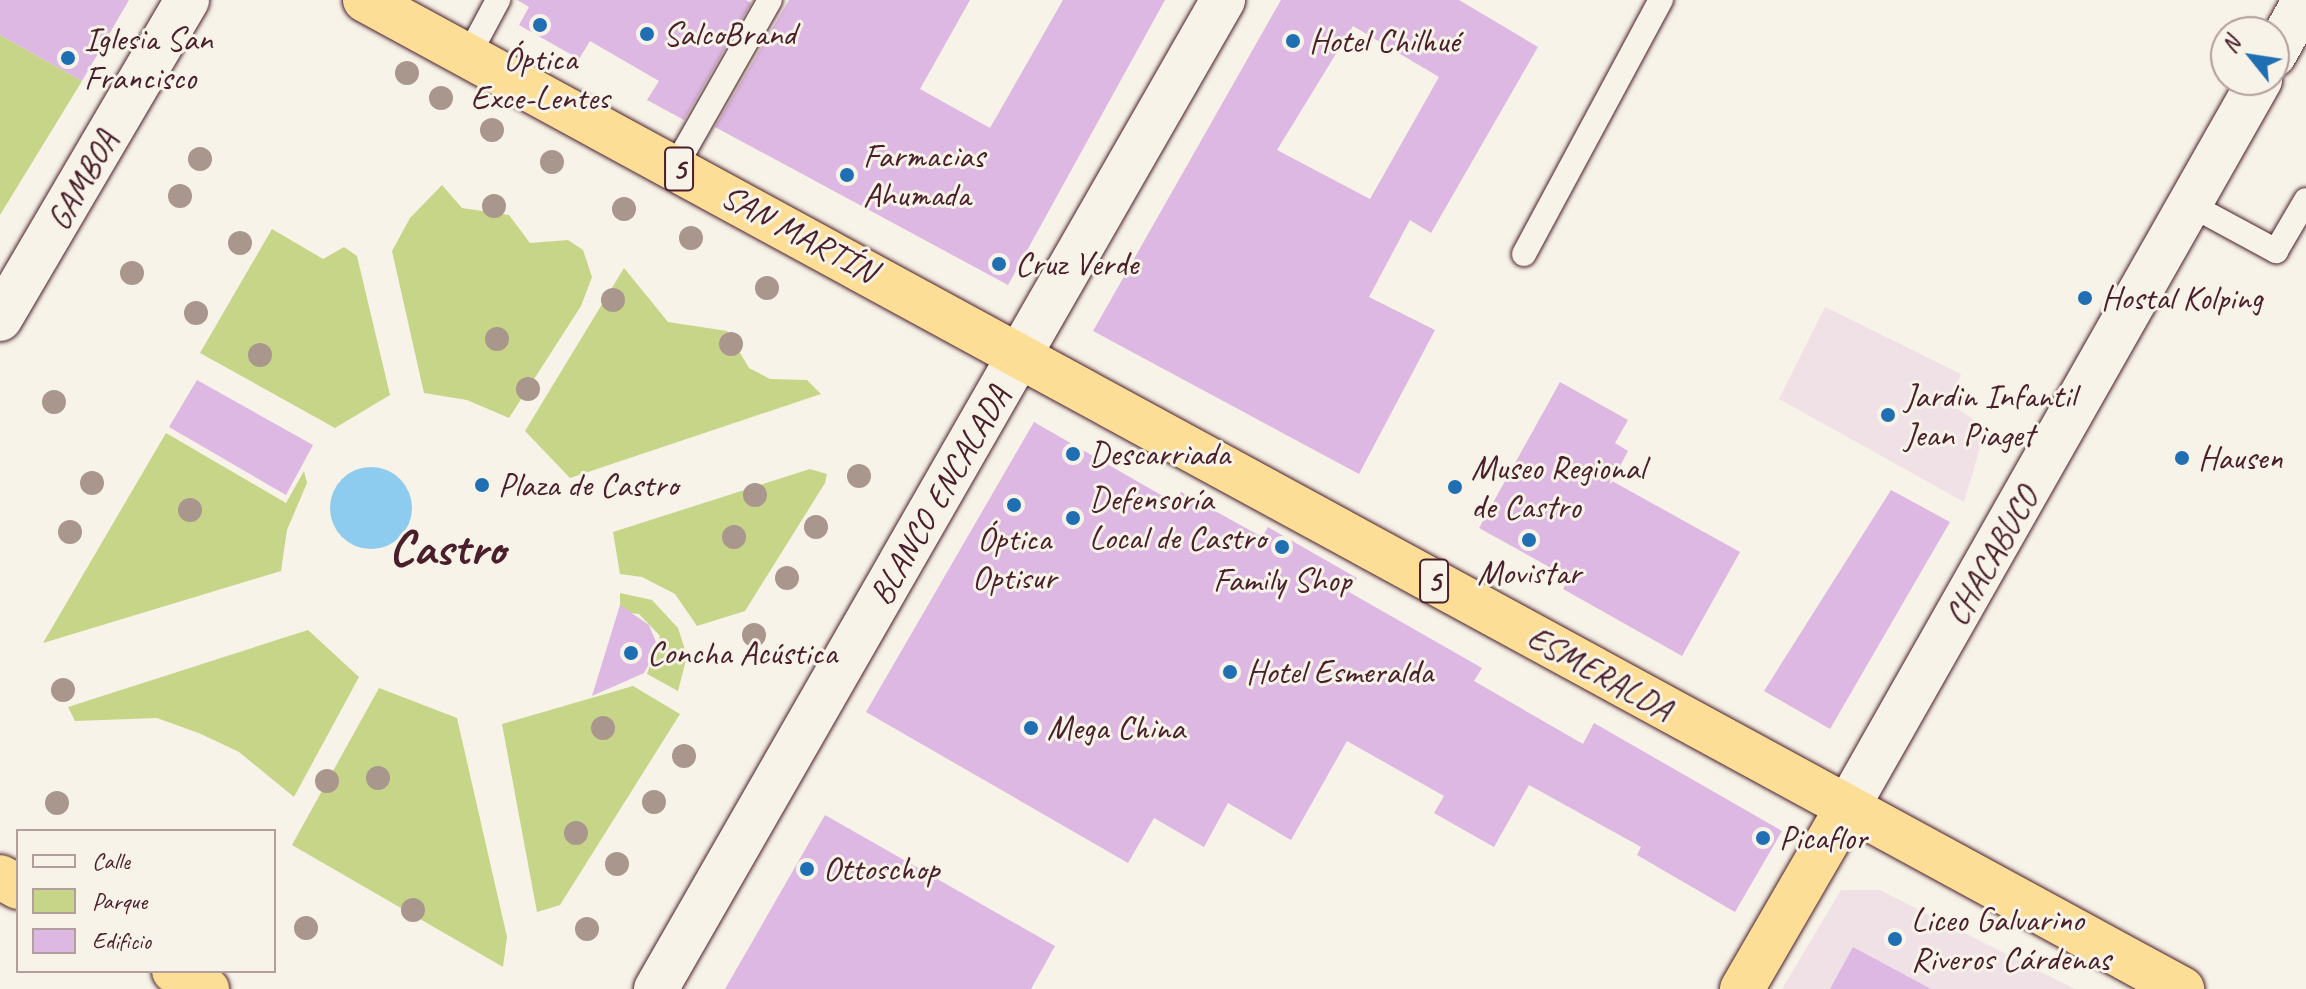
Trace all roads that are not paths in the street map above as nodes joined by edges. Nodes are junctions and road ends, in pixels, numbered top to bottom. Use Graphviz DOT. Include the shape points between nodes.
graph roads {
  1 [pos="187,0"];
  2 [pos="365,0"];
  3 [pos="498,0"];
  4 [pos="770,0"];
  5 [pos="1223,0"];
  6 [pos="1661,0"];
  7 [pos="2305,0"];
  8 [pos="2290,27"];
  9 [pos="468,56"];
  10 [pos="2251,96"];
  11 [pos="675,167"];
  12 [pos="2306,200"];
  13 [pos="2191,205"];
  14 [pos="1524,254"];
  15 [pos="0,319"];
  16 [pos="1021,353"];
  17 [pos="1847,808"];
  18 [pos="178,973"];
  19 [pos="207,989"];
  20 [pos="656,989"];
  21 [pos="1742,989"];
  22 [pos="2182,989"];
  1 -- 15 [label="street, GAMBOA"];
  2 -- 9 [label="highway, SAN MARTÍN / 5"];
  3 -- 9 [label="lane"];
  4 -- 11 [label="lane"];
  5 -- 16 [label="street, BLANCO ENCALADA"];
  6 -- 14 [label="lane"];
  7 -- 8 [label="street"];
  9 -- 11 [label="highway, SAN MARTÍN / 5"];
  10 -- 13 [label="street, CHACABUCO"];
  11 -- 16 [label="highway, SAN MARTÍN / 5"];
  12 -- 13 [label="lane" via="2276,251"];
  13 -- 17 [label="street, CHACABUCO"];
  16 -- 17 [label="highway, ESMERALDA / 5"];
  16 -- 20 [label="street, BLANCO ENCALADA"];
  17 -- 21 [label="highway, CHACABUCO"];
  17 -- 22 [label="highway, ESMERALDA / 5"];
  18 -- 19 [label="highway"];
}
